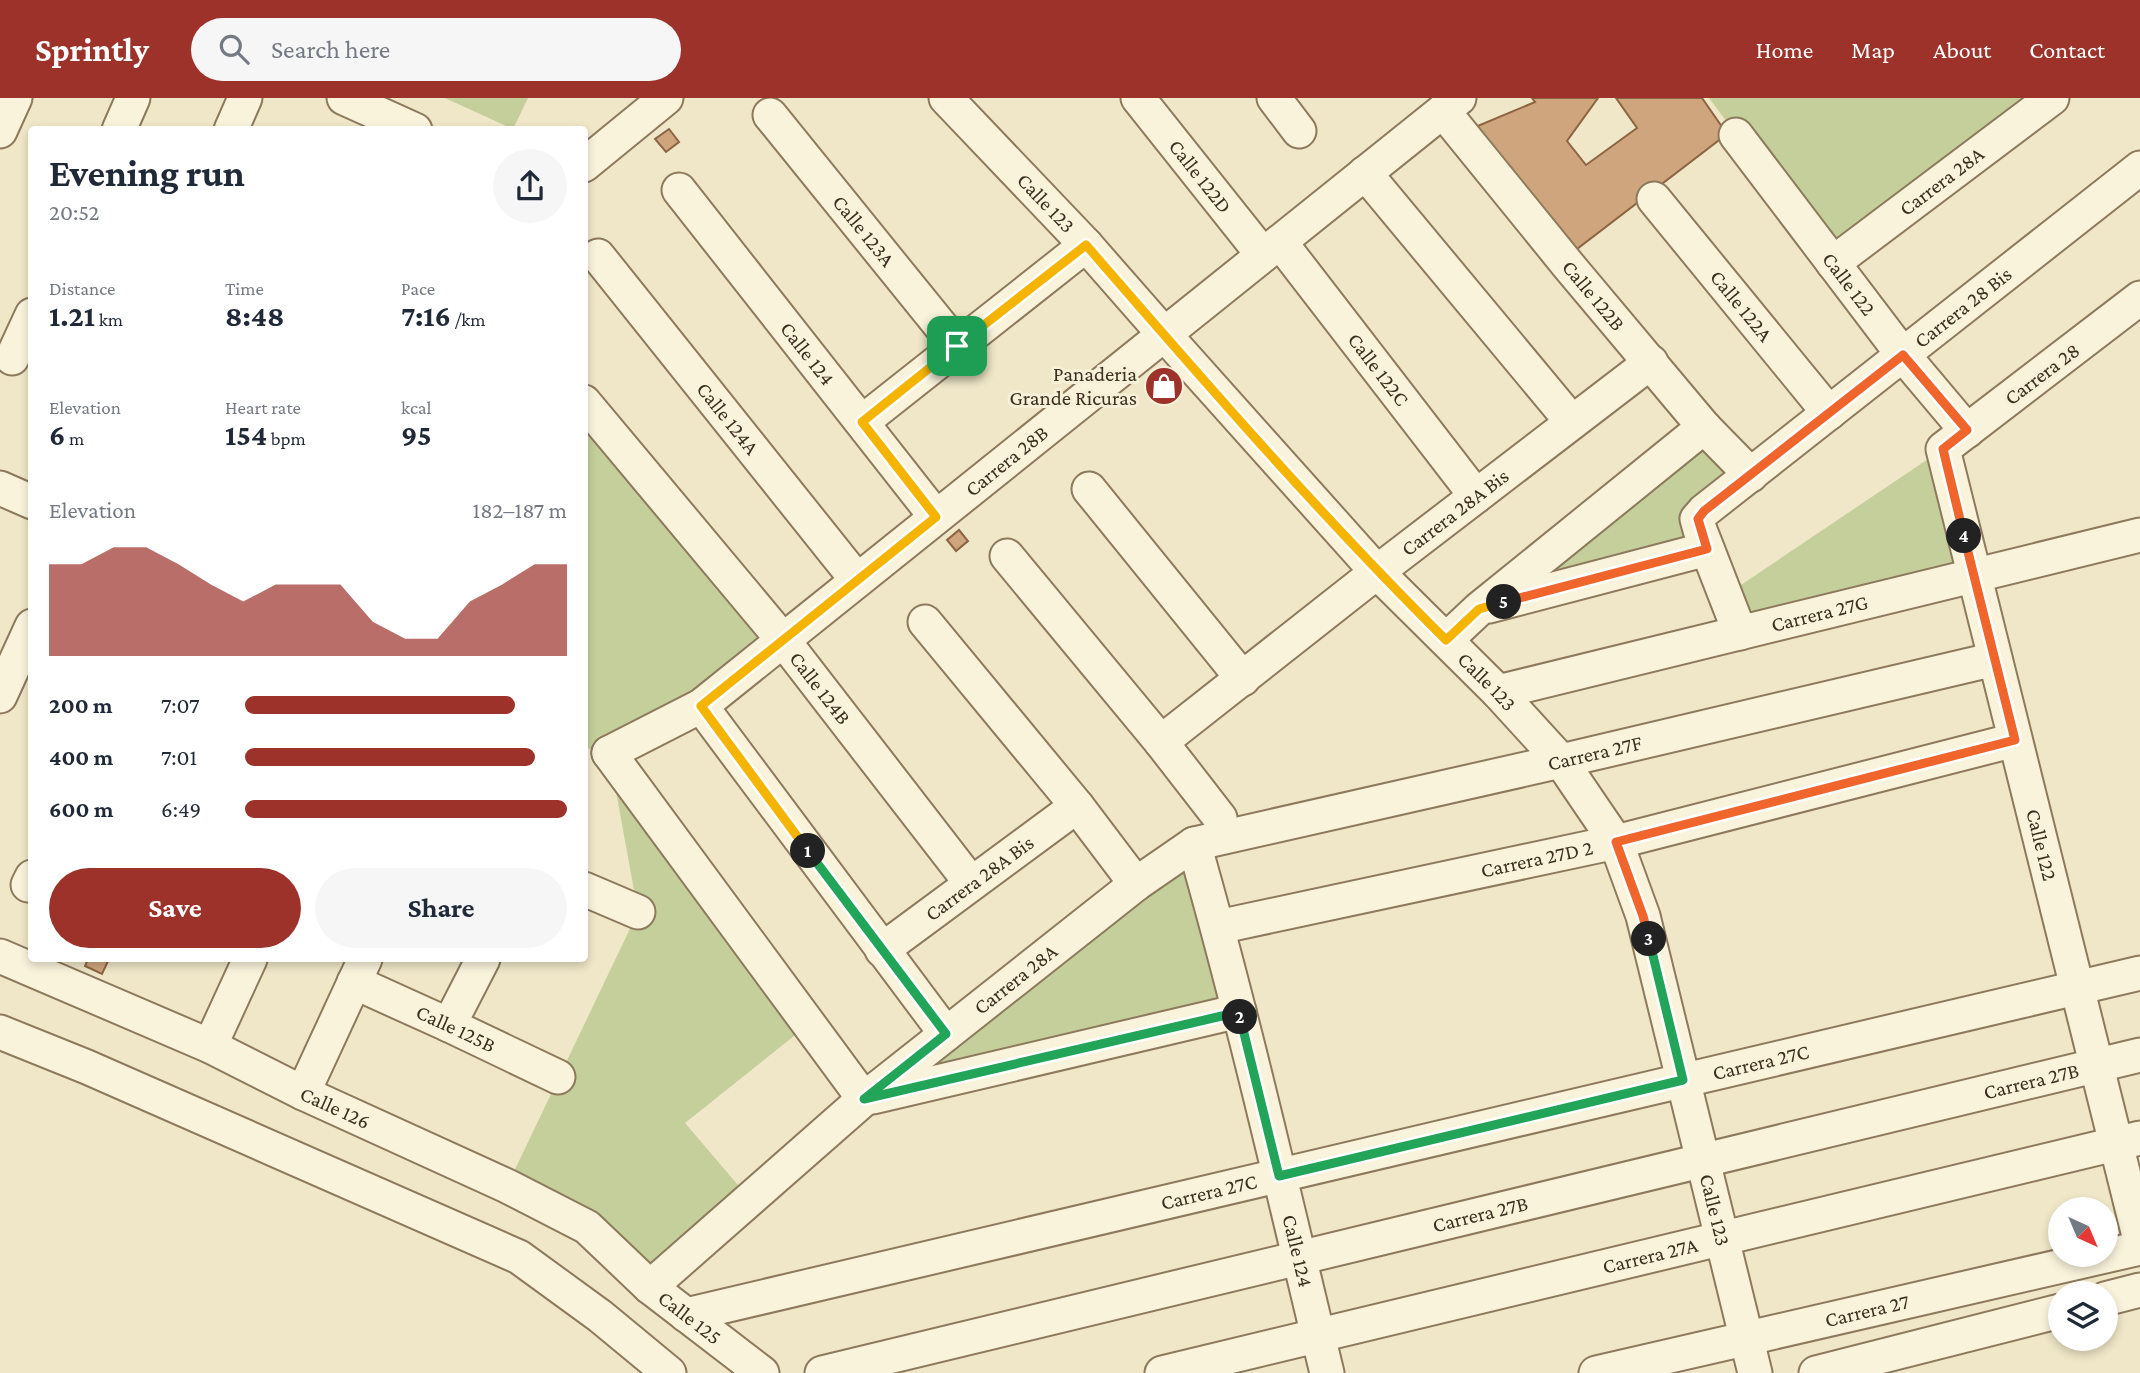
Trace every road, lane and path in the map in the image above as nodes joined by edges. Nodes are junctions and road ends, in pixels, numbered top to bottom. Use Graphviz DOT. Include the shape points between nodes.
graph roads {
  1 [pos="15,98"];
  2 [pos="133,98"];
  3 [pos="245,98"];
  4 [pos="344,98"];
  5 [pos="666,98"];
  6 [pos="1138,98"];
  7 [pos="1274,98"];
  8 [pos="2052,98"];
  9 [pos="955,101"];
  10 [pos="1451,105"];
  11 [pos="770,115"];
  12 [pos="121,126"];
  13 [pos="233,126"];
  14 [pos="406,126"];
  15 [pos="0,131"];
  16 [pos="1299,131"];
  17 [pos="1736,135"];
  18 [pos="588,162"];
  19 [pos="2140,168"];
  20 [pos="1366,173"];
  21 [pos="679,190"];
  22 [pos="1654,199"];
  23 [pos="1086,245"];
  24 [pos="1271,248"];
  25 [pos="598,256"];
  26 [pos="1833,263"];
  27 [pos="2140,298"];
  28 [pos="28,325"];
  29 [pos="1164,334"];
  30 [pos="957,346"];
  31 [pos="1903,355"];
  32 [pos="14,359"];
  33 [pos="1651,362"];
  34 [pos="588,407"];
  35 [pos="1829,413"];
  36 [pos="862,422"];
  37 [pos="1572,422"];
  38 [pos="1704,427"];
  39 [pos="1955,440"];
  40 [pos="1751,475"];
  41 [pos="0,488"];
  42 [pos="1089,489"];
  43 [pos="1476,496"];
  44 [pos="28,500"];
  45 [pos="936,517"];
  46 [pos="2140,535"];
  47 [pos="1703,540"];
  48 [pos="1007,556"];
  49 [pos="1377,572"];
  50 [pos="1974,576"];
  51 [pos="857,580"];
  52 [pos="1479,609"];
  53 [pos="925,622"];
  54 [pos="1740,633"];
  55 [pos="28,636"];
  56 [pos="783,640"];
  57 [pos="1446,640"];
  58 [pos="1995,659"];
  59 [pos="1243,679"];
  60 [pos="1499,692"];
  61 [pos="0,696"];
  62 [pos="701,706"];
  63 [pos="2015,740"];
  64 [pos="1161,742"];
  65 [pos="597,750"];
  66 [pos="1561,761"];
  67 [pos="1077,806"];
  68 [pos="1220,818"];
  69 [pos="1616,842"];
  70 [pos="1194,844"];
  71 [pos="971,883"];
  72 [pos="1136,884"];
  73 [pos="588,892"];
  74 [pos="638,912"];
  75 [pos="1218,927"];
  76 [pos="882,950"];
  77 [pos="0,956"];
  78 [pos="249,962"];
  79 [pos="480,962"];
  80 [pos="359,970"];
  81 [pos="2140,973"];
  82 [pos="2077,988"];
  83 [pos="1239,1012"];
  84 [pos="449,1025"];
  85 [pos="0,1032"];
  86 [pos="946,1034"];
  87 [pos="210,1046"];
  88 [pos="2140,1055"];
  89 [pos="2096,1065"];
  90 [pos="558,1077"];
  91 [pos="1683,1080"];
  92 [pos="303,1093"];
  93 [pos="864,1099"];
  94 [pos="2128,1141"];
  95 [pos="1703,1160"];
  96 [pos="1279,1176"];
  97 [pos="1722,1239"];
  98 [pos="2140,1240"];
  99 [pos="2140,1248"];
  100 [pos="1298,1257"];
  101 [pos="650,1287"];
  102 [pos="2140,1290"];
  103 [pos="2118,1296"];
  104 [pos="2048,1314"];
  105 [pos="686,1315"];
  106 [pos="1318,1336"];
  107 [pos="1747,1337"];
  108 [pos="669,1373"];
  109 [pos="762,1373"];
  110 [pos="822,1373"];
  111 [pos="1161,1373"];
  112 [pos="1326,1373"];
  113 [pos="1596,1373"];
  114 [pos="1755,1373"];
  115 [pos="1816,1373"];
  1 -- 15 [label="street"];
  2 -- 12 [label="street"];
  3 -- 13 [label="street"];
  4 -- 14 [label="street"];
  5 -- 18 [label="street"];
  6 -- 24 [label="street, Calle 122D"];
  7 -- 16 [label="street"];
  8 -- 26 [label="street, Carrera 28A"];
  9 -- 23 [label="street, Calle 123"];
  10 -- 20 [label="street, Carrera 28B"];
  10 -- 33 [label="street, Calle 122B" via="1568,265"];
  11 -- 30 [label="street, Calle 123A"];
  17 -- 26 [label="street, Calle 122"];
  19 -- 31 [label="street, Carrera 28 Bis"];
  20 -- 24 [label="street, Carrera 28B"];
  20 -- 37 [label="street"];
  21 -- 36 [label="street, Calle 124"];
  22 -- 35 [label="street, Calle 122A"];
  23 -- 29 [label="street, Calle 123"];
  23 -- 30 [label="street"];
  24 -- 29 [label="street, Carrera 28B"];
  24 -- 43 [label="street, Calle 122C"];
  25 -- 51 [label="street, Calle 124A"];
  26 -- 31 [label="street, Calle 122"];
  27 -- 39 [label="street, Carrera 28"];
  28 -- 32 [label="street"];
  29 -- 45 [label="street, Carrera 28B"];
  29 -- 49 [label="street, Calle 123"];
  30 -- 36 [label="street"];
  31 -- 35 [label="street, Carrera 28 Bis"];
  31 -- 39 [label="street, Calle 122"];
  33 -- 37 [label="street, Carrera 28A Bis"];
  33 -- 38 [label="street, Calle 122B"];
  34 -- 56 [label="street, Calle 124B"];
  35 -- 40 [label="street, Carrera 28 Bis"];
  36 -- 45 [label="street, Calle 124"];
  37 -- 43 [label="street, Carrera 28A Bis"];
  38 -- 40 [label="street, Calle 122B"];
  38 -- 52 [label="street"];
  39 -- 50 [label="street, Calle 122"];
  40 -- 47 [label="street, Carrera 28 Bis" via="1698,519"];
  41 -- 44 [label="street"];
  42 -- 59 [label="street"];
  43 -- 49 [label="street, Carrera 28A Bis"];
  45 -- 51 [label="street, Carrera 28B"];
  46 -- 50 [label="street, Carrera 27G"];
  47 -- 52 [label="street"];
  47 -- 54 [label="street"];
  48 -- 64 [label="street"];
  49 -- 57 [label="street, Calle 123"];
  49 -- 59 [label="street, Carrera 28A Bis"];
  50 -- 54 [label="street, Carrera 27G"];
  50 -- 58 [label="street, Calle 122"];
  51 -- 56 [label="street, Carrera 28B"];
  52 -- 57 [label="street"];
  53 -- 67 [label="street"];
  54 -- 60 [label="street, Carrera 27G"];
  55 -- 61 [label="street"];
  56 -- 62 [label="street, Carrera 28B"];
  56 -- 71 [label="street, Calle 124B"];
  57 -- 60 [label="street, Calle 123"];
  58 -- 63 [label="street, Calle 122"];
  58 -- 66 [label="street, Carrera 27F"];
  59 -- 64 [label="street, Carrera 28A Bis"];
  60 -- 66 [label="street, Calle 123"];
  62 -- 65 [label="street, Carrera 28B"];
  62 -- 76 [label="street"];
  63 -- 69 [label="street, Carrera 27D 2"];
  63 -- 82 [label="street, Calle 122"];
  64 -- 68 [label="street"];
  65 -- 93 [label="street"];
  66 -- 69 [label="street, Calle 123"];
  66 -- 70 [label="street, Carrera 27F"];
  67 -- 71 [label="street, Carrera 28A Bis"];
  67 -- 72 [label="street"];
  69 -- 75 [label="street, Carrera 27D 2"];
  69 -- 91 [label="street, Calle 123" via="1643,916"];
  70 -- 72 [label="street, Carrera 28A"];
  70 -- 75 [label="street, Calle 124"];
  71 -- 76 [label="street, Carrera 28A Bis"];
  72 -- 86 [label="street, Carrera 28A"];
  73 -- 74 [label="street"];
  75 -- 83 [label="street, Calle 124"];
  76 -- 86 [label="street"];
  77 -- 87 [label="street, Calle 126"];
  78 -- 87 [label="street"];
  79 -- 84 [label="street"];
  80 -- 84 [label="street, Calle 125B"];
  80 -- 92 [label="street"];
  81 -- 82 [label="street, Carrera 27C"];
  82 -- 89 [label="street, Calle 122"];
  82 -- 91 [label="street, Carrera 27C"];
  83 -- 93 [label="street"];
  83 -- 96 [label="street, Calle 124"];
  84 -- 90 [label="street, Calle 125B"];
  85 -- 108 [label="street" via="519,1258"];
  86 -- 93 [label="street, Carrera 28A"];
  87 -- 92 [label="street, Calle 126"];
  88 -- 89 [label="street, Carrera 27B"];
  89 -- 94 [label="street, Calle 122"];
  89 -- 95 [label="street, Carrera 27B"];
  91 -- 95 [label="street, Calle 123"];
  91 -- 96 [label="street, Carrera 27C"];
  92 -- 101 [label="street, Calle 126" via="587,1227"];
  93 -- 101 [label="street, Carrera 28A"];
  94 -- 97 [label="street, Carrera 27A"];
  94 -- 98 [label="street, Calle 122"];
  95 -- 97 [label="street, Calle 123"];
  95 -- 100 [label="street, Carrera 27B"];
  96 -- 100 [label="street, Calle 124"];
  96 -- 105 [label="street, Carrera 27C"];
  97 -- 106 [label="street, Carrera 27A"];
  97 -- 107 [label="street, Calle 123"];
  99 -- 107 [label="street, Carrera 27"];
  100 -- 106 [label="street, Calle 124"];
  100 -- 110 [label="street, Carrera 27B"];
  101 -- 105 [label="street, Calle 125"];
  102 -- 103 [label="street"];
  104 -- 115 [label="street"];
  105 -- 109 [label="street, Calle 125"];
  106 -- 111 [label="street, Carrera 27A"];
  106 -- 112 [label="street, Calle 124"];
  107 -- 113 [label="street, Carrera 27"];
  107 -- 114 [label="street, Calle 123"];
}
